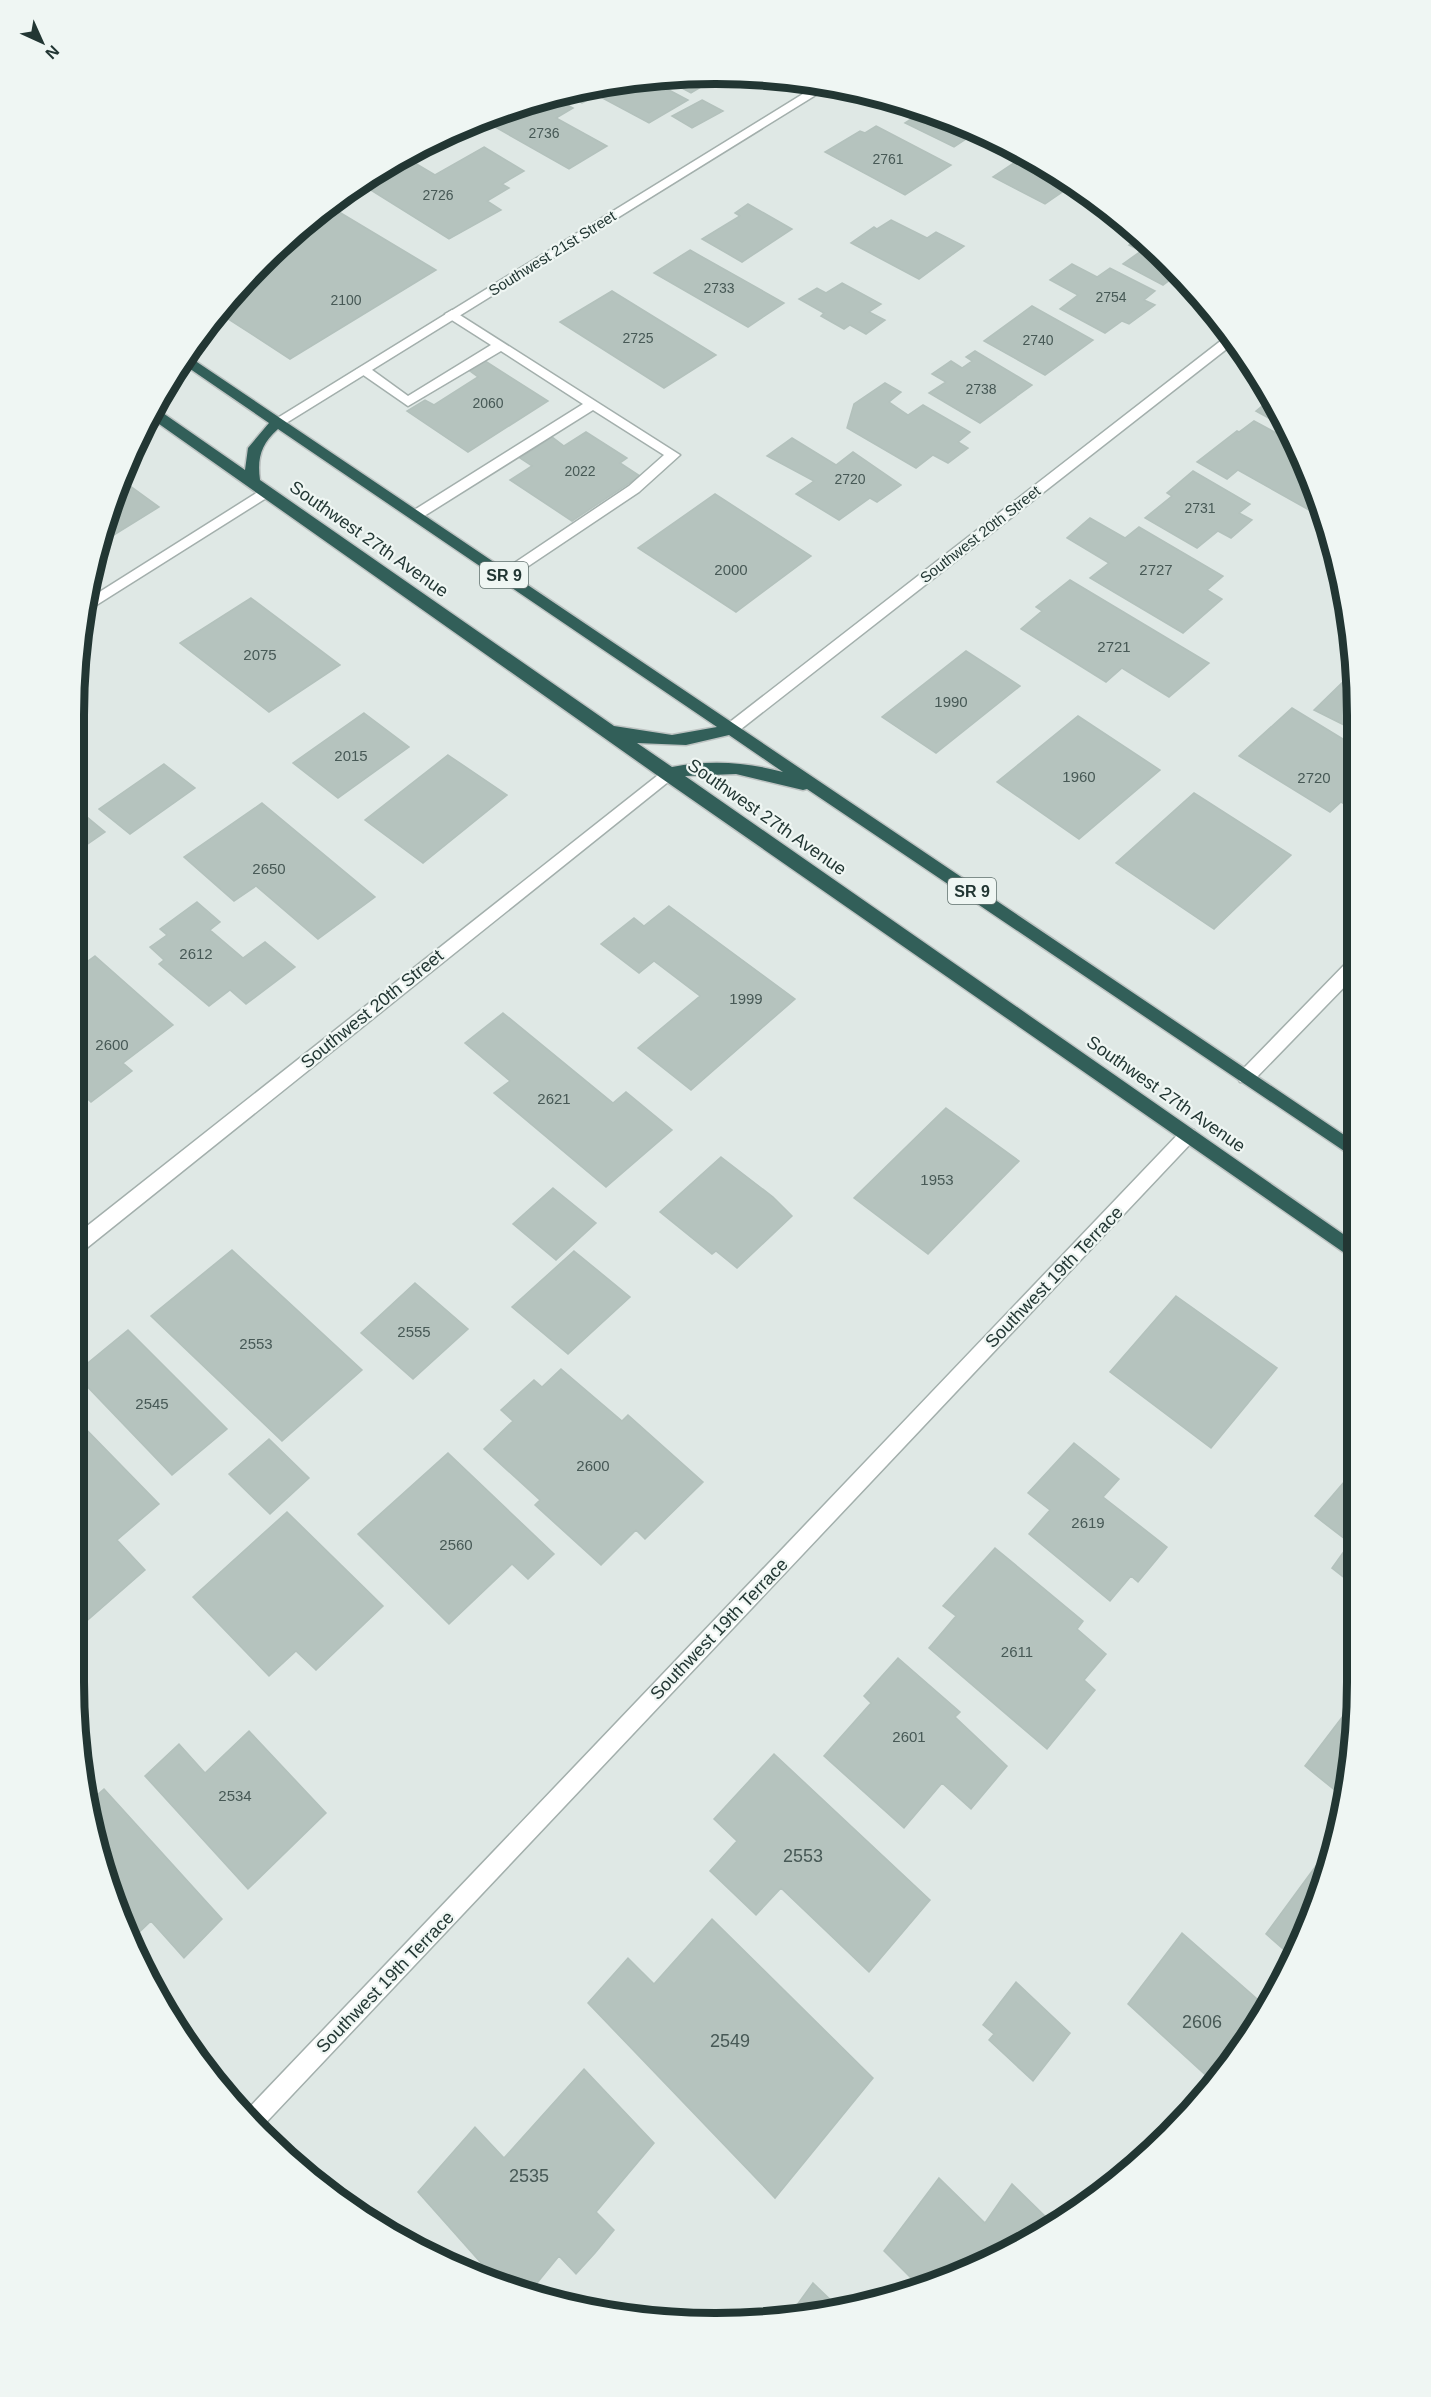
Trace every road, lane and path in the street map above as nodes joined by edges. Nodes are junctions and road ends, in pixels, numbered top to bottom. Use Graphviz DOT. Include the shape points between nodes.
graph roads {
  1 [pos="814,92"];
  2 [pos="452,314"];
  3 [pos="1225,343"];
  4 [pos="501,345"];
  5 [pos="191,363"];
  6 [pos="363,370"];
  7 [pos="592,404"];
  8 [pos="159,418"];
  9 [pos="278,422"];
  10 [pos="253,482"];
  11 [pos="266,492"];
  12 [pos="416,515"];
  13 [pos="506,576"];
  14 [pos="94,602"];
  15 [pos="603,729"];
  16 [pos="731,729"];
  17 [pos="667,774"];
  18 [pos="825,792"];
  19 [pos="1347,973"];
  20 [pos="1246,1077"];
  21 [pos="1188,1135"];
  22 [pos="1347,1146"];
  23 [pos="84,1239"];
  24 [pos="1347,1247"];
  25 [pos="257,2115"];
  1 -- 2 [label="street, Southwest 21st Street"];
  2 -- 4 [label="street"];
  2 -- 6 [label="street, Southwest 21st Street"];
  3 -- 16 [label="street, Southwest 20th Street"];
  4 -- 6 [label="street" via="408,402"];
  4 -- 7 [label="street"];
  5 -- 9 [label="highway, SR 9"];
  6 -- 9 [label="street, Southwest 21st Street"];
  7 -- 12 [label="street"];
  7 -- 13 [label="street" via="673,455 634,489"];
  8 -- 10 [label="highway, Southwest 27th Avenue"];
  9 -- 10 [label="highway" via="253,449"];
  9 -- 12 [label="highway, SR 9"];
  10 -- 11 [label="highway, Southwest 27th Avenue"];
  11 -- 14 [label="street"];
  11 -- 15 [label="highway, Southwest 27th Avenue"];
  12 -- 13 [label="highway, SR 9"];
  13 -- 16 [label="highway, SR 9"];
  15 -- 16 [label="highway" via="650,741 681,742"];
  15 -- 17 [label="highway, Southwest 27th Avenue"];
  16 -- 18 [label="highway, SR 9"];
  17 -- 18 [label="highway" via="724,766 757,769"];
  17 -- 21 [label="highway, Southwest 27th Avenue"];
  17 -- 23 [label="street, Southwest 20th Street"];
  18 -- 20 [label="highway, SR 9"];
  19 -- 20 [label="street"];
  20 -- 22 [label="highway, SR 9"];
  21 -- 24 [label="highway, Southwest 27th Avenue"];
  21 -- 25 [label="street, Southwest 19th Terrace"];
}
